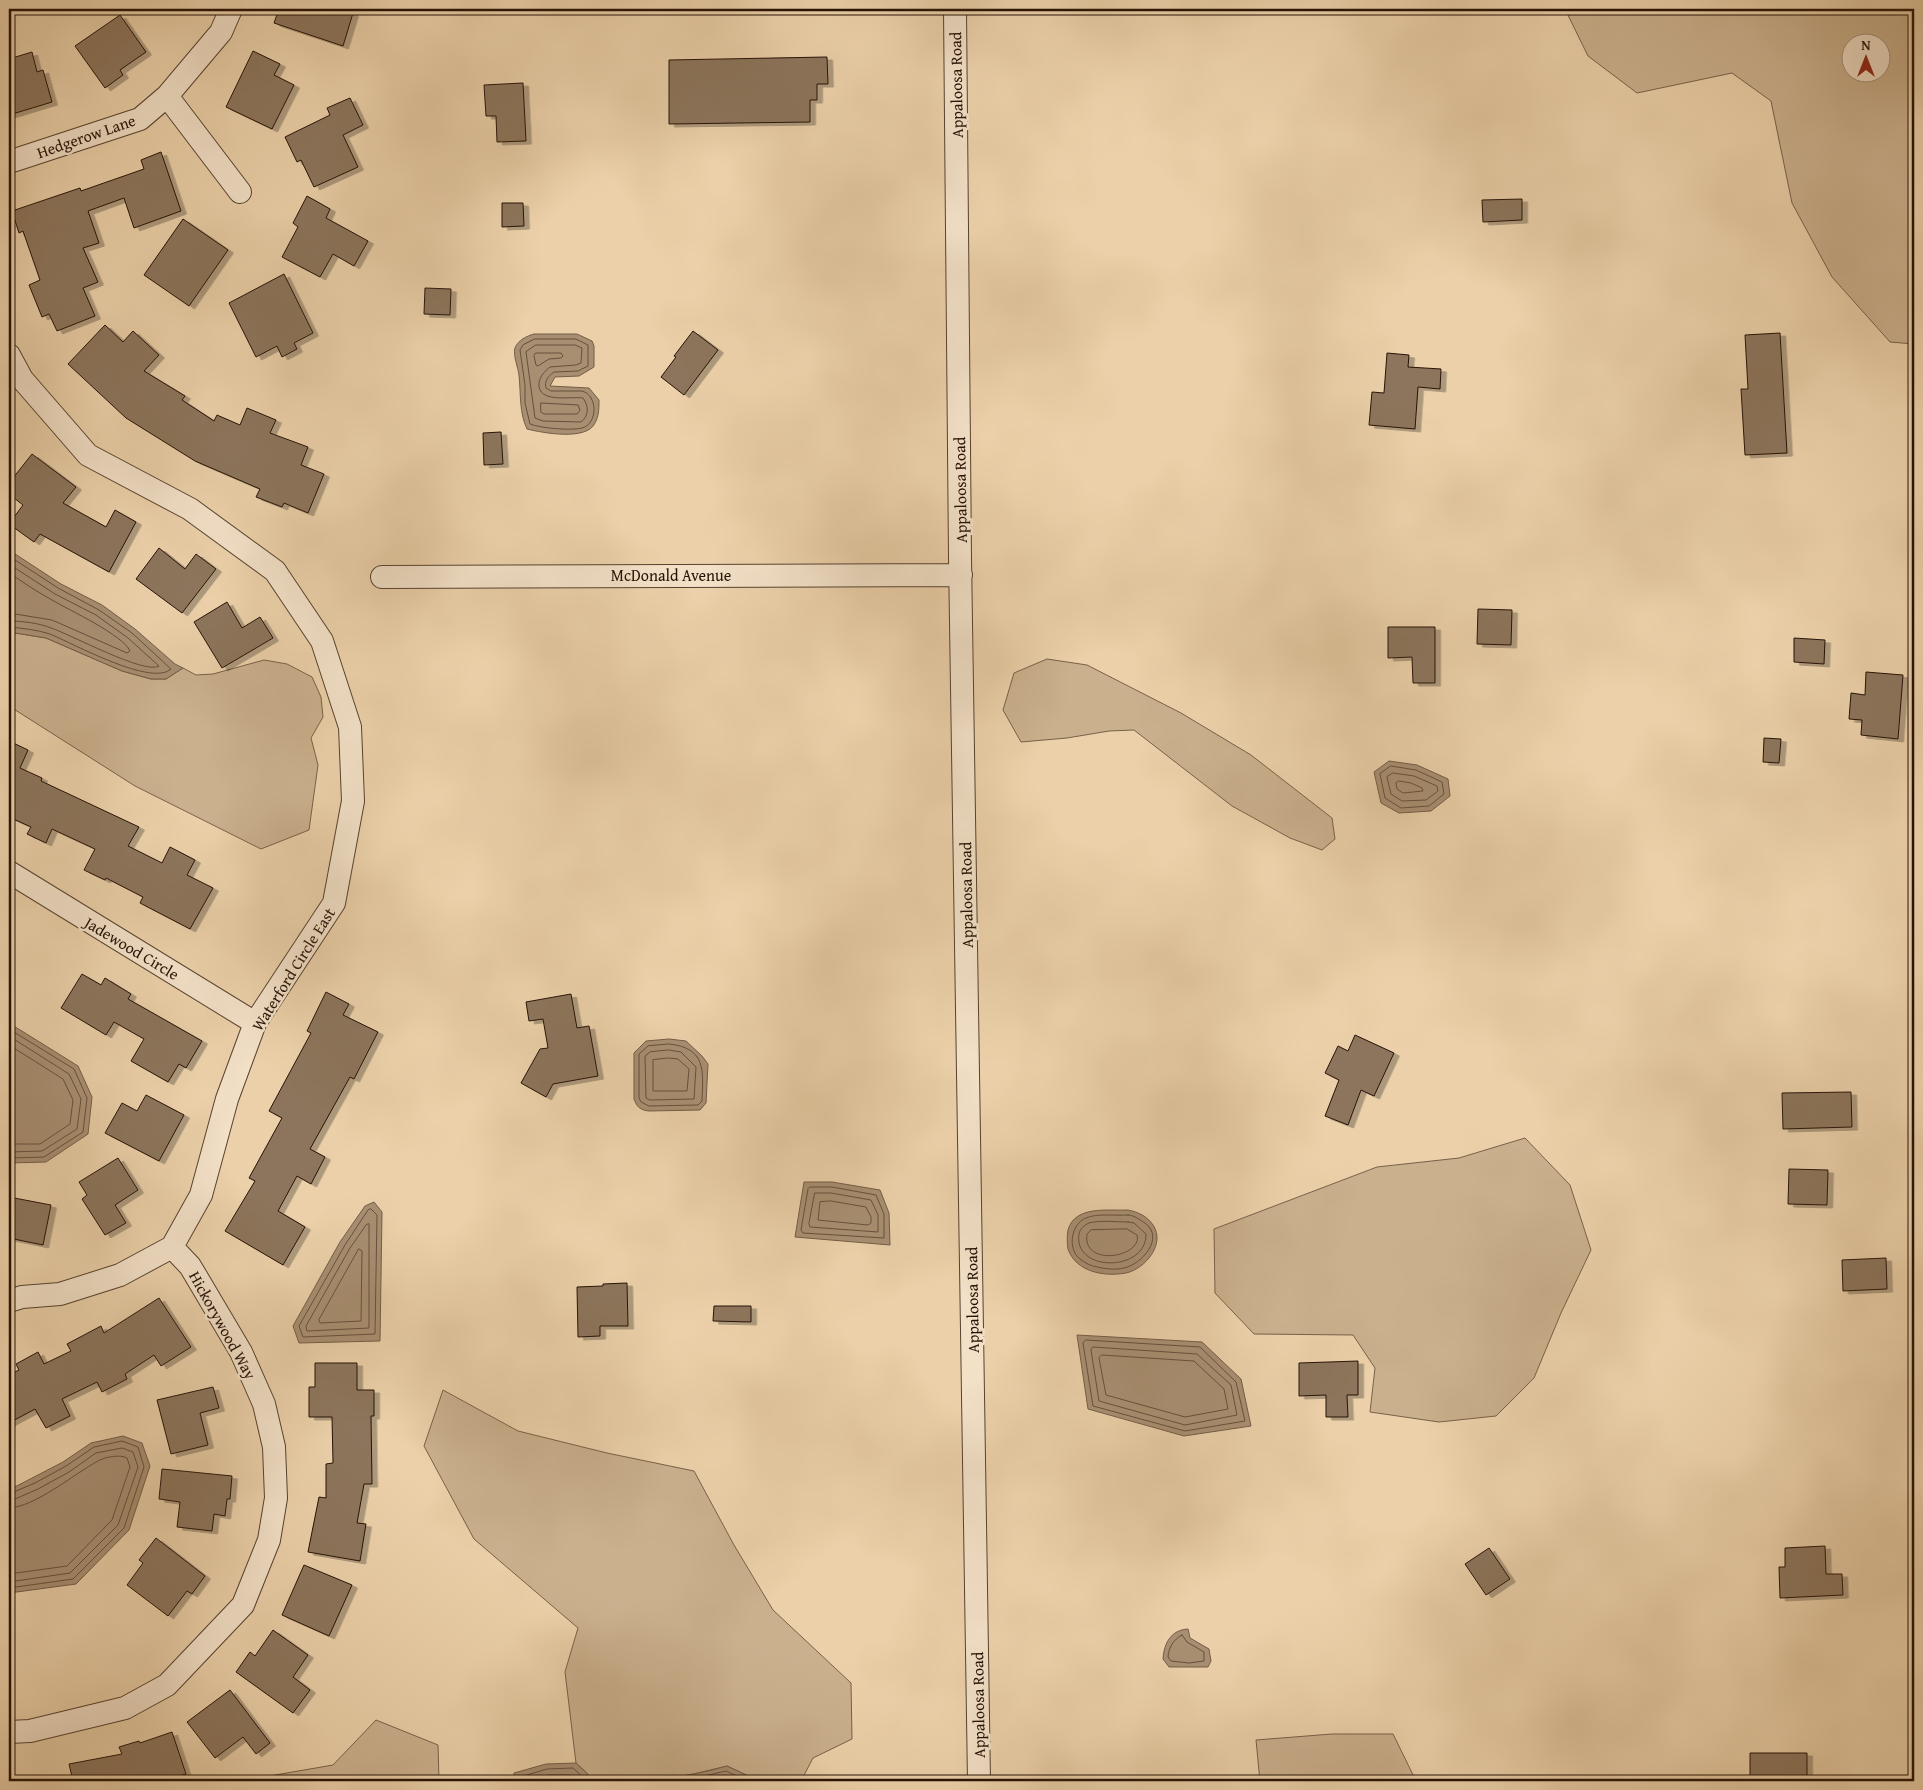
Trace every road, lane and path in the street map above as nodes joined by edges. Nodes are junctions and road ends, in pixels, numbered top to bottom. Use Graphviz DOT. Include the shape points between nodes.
graph roads {
  1 [pos="231,9"];
  2 [pos="955,9"];
  3 [pos="167,96"];
  4 [pos="9,162"];
  5 [pos="240,192"];
  6 [pos="9,355"];
  7 [pos="961,574"];
  8 [pos="382,577"];
  9 [pos="9,872"];
  10 [pos="255,1023"];
  11 [pos="172,1247"];
  12 [pos="9,1301"];
  13 [pos="9,1732"];
  14 [pos="979,1781"];
  1 -- 3 [label="street, Hedgerow Lane" via="221,32"];
  2 -- 7 [label="street, Appaloosa Road"];
  3 -- 4 [label="street, Hedgerow Lane" via="140,119"];
  3 -- 5 [label="street"];
  6 -- 10 [label="street, Waterford Circle East" via="22,379 88,455 190,509 276,571 322,641 350,727 353,802 334,904"];
  7 -- 8 [label="street, McDonald Avenue"];
  7 -- 14 [label="street, Appaloosa Road"];
  9 -- 10 [label="street, Jadewood Circle"];
  10 -- 11 [label="street, Waterford Circle East" via="227,1099 201,1194"];
  11 -- 12 [label="street" via="103,1280 60,1294"];
  11 -- 13 [label="street, Hickorywood Way" via="190,1266 236,1344 264,1404 274,1447 276,1498 269,1540 243,1605 167,1685 125,1708 30,1731"];
}
